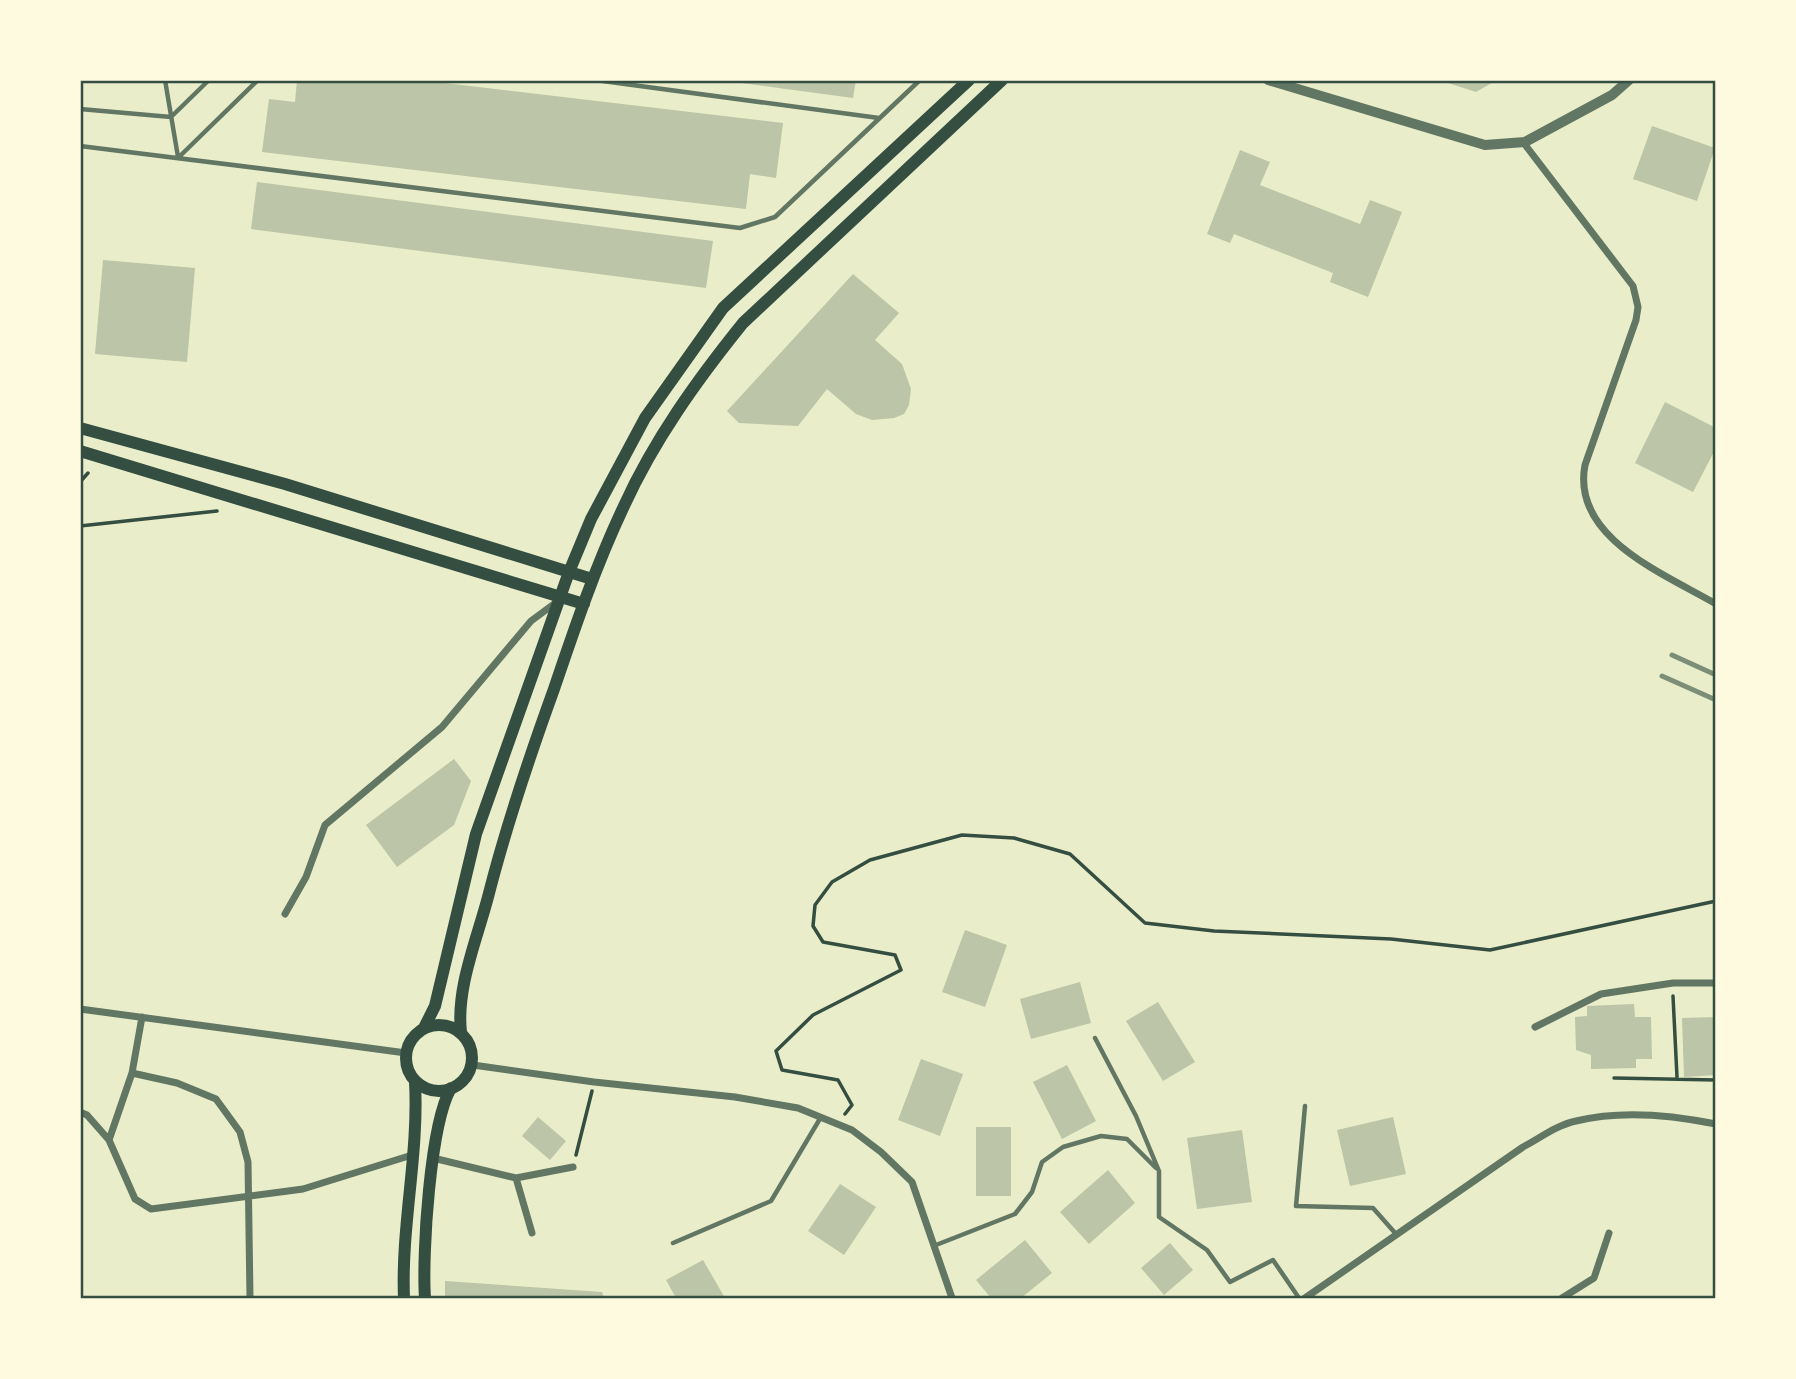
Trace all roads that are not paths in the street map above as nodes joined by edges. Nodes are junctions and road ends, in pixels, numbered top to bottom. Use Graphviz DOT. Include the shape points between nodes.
graph roads {
  1 [pos="165,80"];
  2 [pos="209,80"];
  3 [pos="258,80"];
  4 [pos="595,80"];
  5 [pos="920,80"];
  6 [pos="969,80"];
  7 [pos="1002,80"];
  8 [pos="1268,80"];
  9 [pos="1629,80"];
  10 [pos="80,109"];
  11 [pos="171,117"];
  12 [pos="880,118"];
  13 [pos="1523,142"];
  14 [pos="80,146"];
  15 [pos="179,158"];
  16 [pos="80,428"];
  17 [pos="80,452"];
  18 [pos="569,572"];
  19 [pos="592,579"];
  20 [pos="562,597"];
  21 [pos="584,604"];
  22 [pos="1716,604"];
  23 [pos="285,914"];
  24 [pos="1716,984"];
  25 [pos="80,1009"];
  26 [pos="142,1017"];
  27 [pos="1535,1027"];
  28 [pos="424,1028"];
  29 [pos="461,1032"];
  30 [pos="1095,1038"];
  31 [pos="406,1053"];
  32 [pos="473,1065"];
  33 [pos="132,1073"];
  34 [pos="415,1082"];
  35 [pos="451,1088"];
  36 [pos="1305,1106"];
  37 [pos="80,1112"];
  38 [pos="821,1117"];
  39 [pos="1716,1125"];
  40 [pos="109,1140"];
  41 [pos="412,1154"];
  42 [pos="433,1158"];
  43 [pos="573,1167"];
  44 [pos="1159,1171"];
  45 [pos="516,1178"];
  46 [pos="246,1197"];
  47 [pos="532,1233"];
  48 [pos="1609,1233"];
  49 [pos="1397,1235"];
  50 [pos="673,1243"];
  51 [pos="936,1245"];
  52 [pos="250,1298"];
  53 [pos="404,1298"];
  54 [pos="425,1298"];
  55 [pos="952,1298"];
  56 [pos="1299,1298"];
  57 [pos="1305,1298"];
  58 [pos="1562,1298"];
  1 -- 11 [label="lane"];
  2 -- 11 [label="lane"];
  3 -- 15 [label="lane"];
  4 -- 12 [label="lane"];
  5 -- 12 [label="lane"];
  6 -- 18 [label="main road" via="723,308 645,418 591,519"];
  7 -- 19 [label="main road" via="743,323 662,435 625,503"];
  8 -- 13 [label="street" via="1485,145"];
  9 -- 13 [label="street" via="1601,101"];
  10 -- 11 [label="lane"];
  11 -- 15 [label="lane"];
  12 -- 15 [label="lane" via="775,217 740,228"];
  13 -- 22 [label="street" via="1636,296 1636,320 1585,465 1587,500 1620,547"];
  14 -- 15 [label="lane"];
  16 -- 18 [label="main road" via="285,484"];
  17 -- 20 [label="main road"];
  18 -- 19 [label="main road"];
  18 -- 20 [label="main road"];
  19 -- 21 [label="main road"];
  20 -- 21 [label="main road"];
  20 -- 23 [label="street" via="531,621 442,727 325,825 306,877"];
  20 -- 28 [label="main road" via="477,834 435,1006"];
  21 -- 29 [label="main road" via="501,845 462,998"];
  24 -- 27 [label="street" via="1673,983 1601,993"];
  25 -- 26 [label="street"];
  26 -- 31 [label="street"];
  26 -- 33 [label="street"];
  28 -- 29 [label="main road" via="442,1025"];
  28 -- 31 [label="main road"];
  29 -- 32 [label="main road" via="471,1046"];
  30 -- 44 [label="lane"];
  31 -- 34 [label="main road"];
  32 -- 35 [label="main road" via="467,1077"];
  32 -- 38 [label="street" via="735,1097 798,1108"];
  33 -- 40 [label="street"];
  33 -- 46 [label="street" via="177,1083 216,1099 240,1132 248,1162"];
  34 -- 35 [label="main road" via="430,1089"];
  34 -- 41 [label="main road"];
  35 -- 42 [label="main road" via="439,1114"];
  36 -- 49 [label="lane" via="1296,1206 1373,1208"];
  37 -- 40 [label="street"];
  38 -- 50 [label="lane" via="771,1201"];
  38 -- 51 [label="street" via="881,1152 912,1182"];
  39 -- 49 [label="street" via="1640,1116 1596,1118 1559,1127"];
  40 -- 46 [label="street" via="135,1199 151,1209"];
  41 -- 46 [label="street" via="303,1189"];
  41 -- 53 [label="main road"];
  42 -- 45 [label="street"];
  42 -- 54 [label="main road"];
  43 -- 45 [label="street"];
  44 -- 51 [label="lane" via="1127,1139 1101,1136 1063,1147 1042,1162 1032,1192 1015,1214"];
  44 -- 56 [label="lane" via="1159,1217 1208,1250 1230,1282 1273,1259"];
  45 -- 47 [label="street"];
  46 -- 52 [label="street"];
  48 -- 58 [label="street" via="1594,1278"];
  49 -- 57 [label="street"];
  51 -- 55 [label="street"];
}
